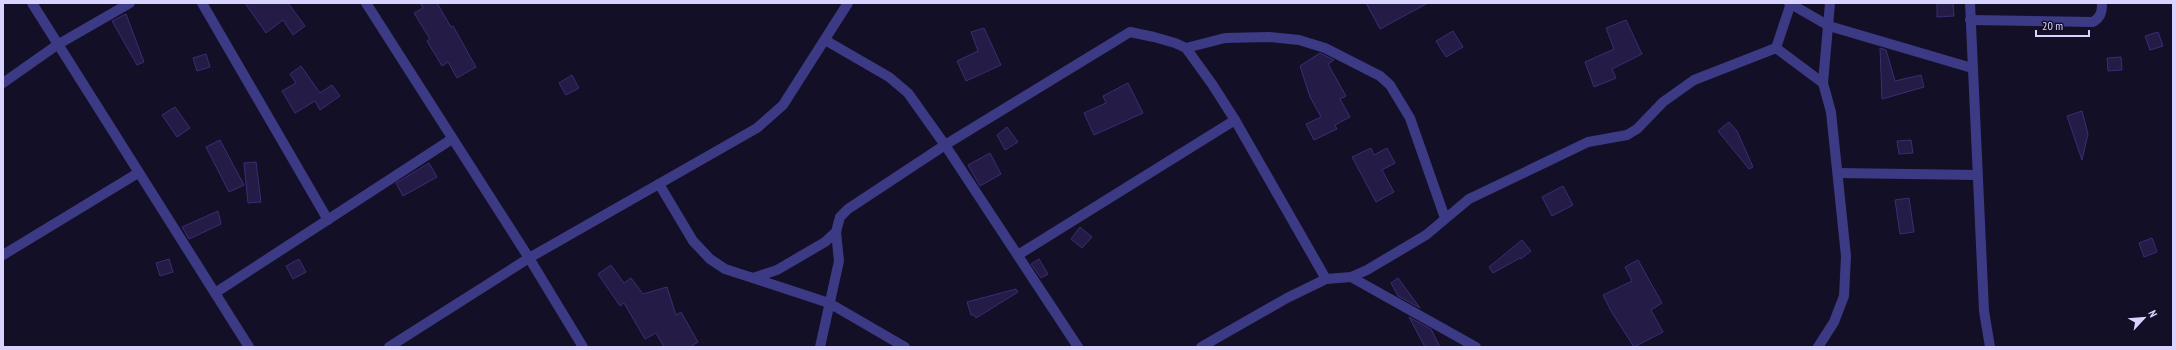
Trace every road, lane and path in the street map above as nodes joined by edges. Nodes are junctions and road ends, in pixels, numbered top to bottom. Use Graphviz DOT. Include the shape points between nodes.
graph roads {
  1 [pos="32,3"];
  2 [pos="130,3"];
  3 [pos="202,3"];
  4 [pos="366,3"];
  5 [pos="848,3"];
  6 [pos="1790,3"];
  7 [pos="1830,3"];
  8 [pos="1970,3"];
  9 [pos="2102,3"];
  10 [pos="1970,20"];
  11 [pos="1829,26"];
  12 [pos="825,40"];
  13 [pos="57,45"];
  14 [pos="1186,48"];
  15 [pos="1776,48"];
  16 [pos="1972,68"];
  17 [pos="1823,82"];
  18 [pos="3,83"];
  19 [pos="1235,120"];
  20 [pos="452,139"];
  21 [pos="945,145"];
  22 [pos="138,173"];
  23 [pos="1838,173"];
  24 [pos="1977,175"];
  25 [pos="659,184"];
  26 [pos="1445,218"];
  27 [pos="328,220"];
  28 [pos="836,232"];
  29 [pos="3,255"];
  30 [pos="1018,255"];
  31 [pos="529,258"];
  32 [pos="1351,277"];
  33 [pos="753,278"];
  34 [pos="1326,279"];
  35 [pos="215,293"];
  36 [pos="829,303"];
  37 [pos="249,347"];
  38 [pos="389,347"];
  39 [pos="583,347"];
  40 [pos="820,347"];
  41 [pos="905,347"];
  42 [pos="1078,347"];
  43 [pos="1201,347"];
  44 [pos="1476,347"];
  45 [pos="1818,347"];
  46 [pos="1990,347"];
  1 -- 13 [label="street"];
  2 -- 13 [label="street"];
  3 -- 27 [label="street"];
  4 -- 20 [label="street"];
  5 -- 12 [label="street"];
  6 -- 11 [label="street"];
  6 -- 15 [label="street"];
  7 -- 11 [label="street"];
  8 -- 10 [label="street"];
  9 -- 10 [label="street" via="2102,13 2093,22"];
  10 -- 16 [label="street"];
  11 -- 16 [label="street"];
  11 -- 17 [label="street"];
  12 -- 21 [label="street" via="889,77 908,93"];
  12 -- 25 [label="street" via="783,105 756,128"];
  13 -- 18 [label="street"];
  13 -- 22 [label="street"];
  14 -- 19 [label="street"];
  14 -- 21 [label="street" via="1141,33 1130,32"];
  14 -- 26 [label="street" via="1225,38 1269,37 1299,40 1325,48 1380,76 1390,85 1410,118"];
  15 -- 17 [label="street"];
  15 -- 26 [label="street" via="1694,80 1663,102 1627,135 1588,142 1469,199"];
  16 -- 24 [label="street"];
  17 -- 23 [label="street" via="1831,112"];
  19 -- 30 [label="street"];
  19 -- 34 [label="street"];
  20 -- 27 [label="street"];
  20 -- 31 [label="street"];
  21 -- 28 [label="street" via="848,209 840,217"];
  21 -- 30 [label="street"];
  22 -- 29 [label="street"];
  22 -- 35 [label="street"];
  23 -- 24 [label="street"];
  23 -- 45 [label="street" via="1846,256 1844,296 1834,322"];
  24 -- 46 [label="street" via="1984,311"];
  25 -- 31 [label="street"];
  25 -- 33 [label="street" via="692,241 710,259 725,269"];
  26 -- 32 [label="street" via="1426,235 1386,260"];
  27 -- 35 [label="street"];
  28 -- 33 [label="street" via="816,248 777,270"];
  28 -- 36 [label="street" via="839,261"];
  30 -- 42 [label="street"];
  31 -- 38 [label="street"];
  31 -- 39 [label="street"];
  32 -- 34 [label="street"];
  32 -- 44 [label="street"];
  33 -- 36 [label="street"];
  34 -- 43 [label="street"];
  35 -- 37 [label="street"];
  36 -- 40 [label="street"];
  36 -- 41 [label="street"];
}
